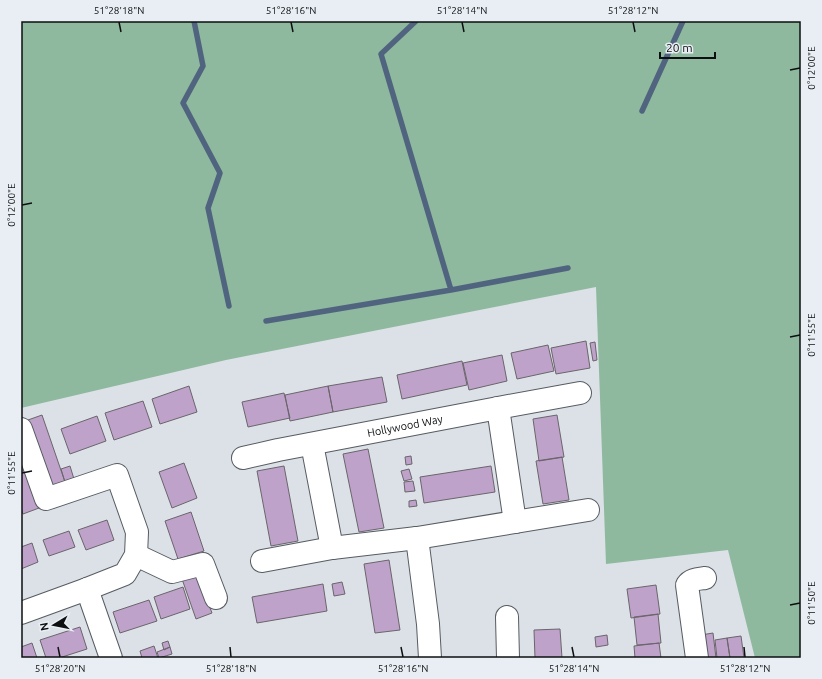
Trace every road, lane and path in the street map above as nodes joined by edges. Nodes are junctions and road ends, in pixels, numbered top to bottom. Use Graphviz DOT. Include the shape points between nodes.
graph roads {
  1 [pos="580,394"];
  2 [pos="498,408"];
  3 [pos="21,429"];
  4 [pos="312,444"];
  5 [pos="243,458"];
  6 [pos="588,510"];
  7 [pos="515,522"];
  8 [pos="417,538"];
  9 [pos="332,548"];
  10 [pos="136,555"];
  11 [pos="262,561"];
  12 [pos="705,578"];
  13 [pos="87,589"];
  14 [pos="216,598"];
  15 [pos="21,613"];
  16 [pos="507,617"];
  17 [pos="110,658"];
  18 [pos="430,658"];
  19 [pos="508,658"];
  20 [pos="697,658"];
  1 -- 2 [label="street, Hollywood Way"];
  2 -- 4 [label="street, Hollywood Way"];
  2 -- 7 [label="street"];
  3 -- 10 [label="street" via="46,499 117,475 137,532"];
  4 -- 5 [label="street, Hollywood Way"];
  4 -- 9 [label="street"];
  6 -- 7 [label="street"];
  7 -- 8 [label="street"];
  8 -- 9 [label="street"];
  8 -- 18 [label="street"];
  9 -- 11 [label="street"];
  10 -- 13 [label="street" via="124,574"];
  10 -- 14 [label="street" via="172,572 203,564"];
  12 -- 20 [label="street" via="692,580 687,585"];
  13 -- 15 [label="street"];
  13 -- 17 [label="street"];
  16 -- 19 [label="street"];
}
